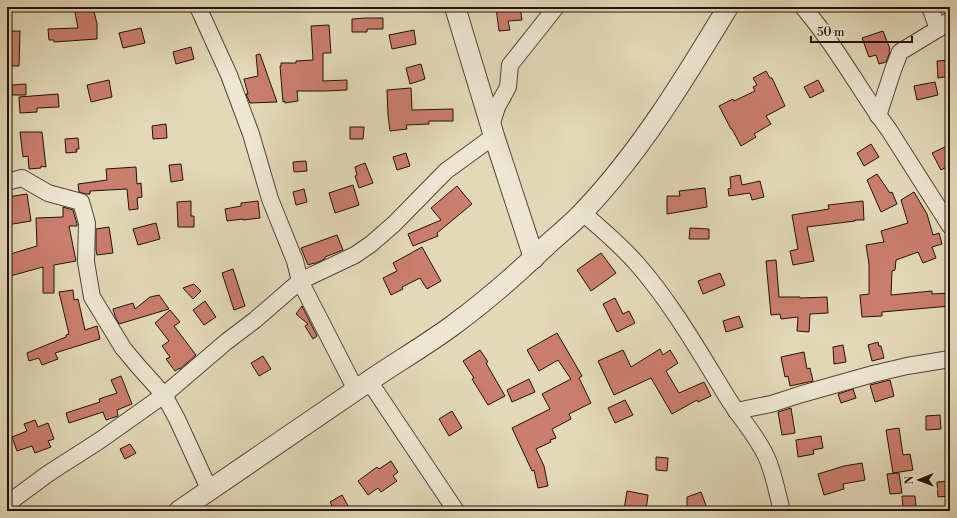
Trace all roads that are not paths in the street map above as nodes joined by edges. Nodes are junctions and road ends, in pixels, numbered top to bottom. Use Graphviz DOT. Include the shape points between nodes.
graph roads {
  1 [pos="198,7"];
  2 [pos="455,7"];
  3 [pos="556,7"];
  4 [pos="728,7"];
  5 [pos="803,7"];
  6 [pos="930,7"];
  7 [pos="944,24"];
  8 [pos="878,116"];
  9 [pos="492,131"];
  10 [pos="7,182"];
  11 [pos="583,213"];
  12 [pos="950,226"];
  13 [pos="534,258"];
  14 [pos="300,280"];
  15 [pos="950,359"];
  16 [pos="362,386"];
  17 [pos="164,395"];
  18 [pos="736,411"];
  19 [pos="210,491"];
  20 [pos="7,504"];
  21 [pos="179,511"];
  22 [pos="456,511"];
  23 [pos="782,511"];
  1 -- 14 [label="street" via="229,76 251,134 270,199"];
  2 -- 9 [label="street"];
  3 -- 9 [label="street" via="510,65 508,87 497,107"];
  4 -- 11 [label="street" via="688,73 643,139"];
  5 -- 8 [label="street" via="824,33"];
  6 -- 7 [label="street"];
  7 -- 8 [label="street" via="900,52"];
  8 -- 12 [label="street"];
  9 -- 13 [label="street"];
  9 -- 14 [label="street" via="446,171 371,244 355,256"];
  10 -- 17 [label="street" via="22,178 48,193 81,202 87,222 86,262 92,297 123,348"];
  11 -- 13 [label="street"];
  11 -- 18 [label="street" via="619,245 653,284"];
  13 -- 16 [label="street" via="494,294 452,326"];
  14 -- 16 [label="street"];
  14 -- 17 [label="street"];
  15 -- 18 [label="street" via="907,366 771,404"];
  16 -- 19 [label="street"];
  16 -- 22 [label="street"];
  17 -- 19 [label="street"];
  17 -- 20 [label="street"];
  18 -- 23 [label="street" via="759,442 766,457"];
  19 -- 21 [label="street"];
}
